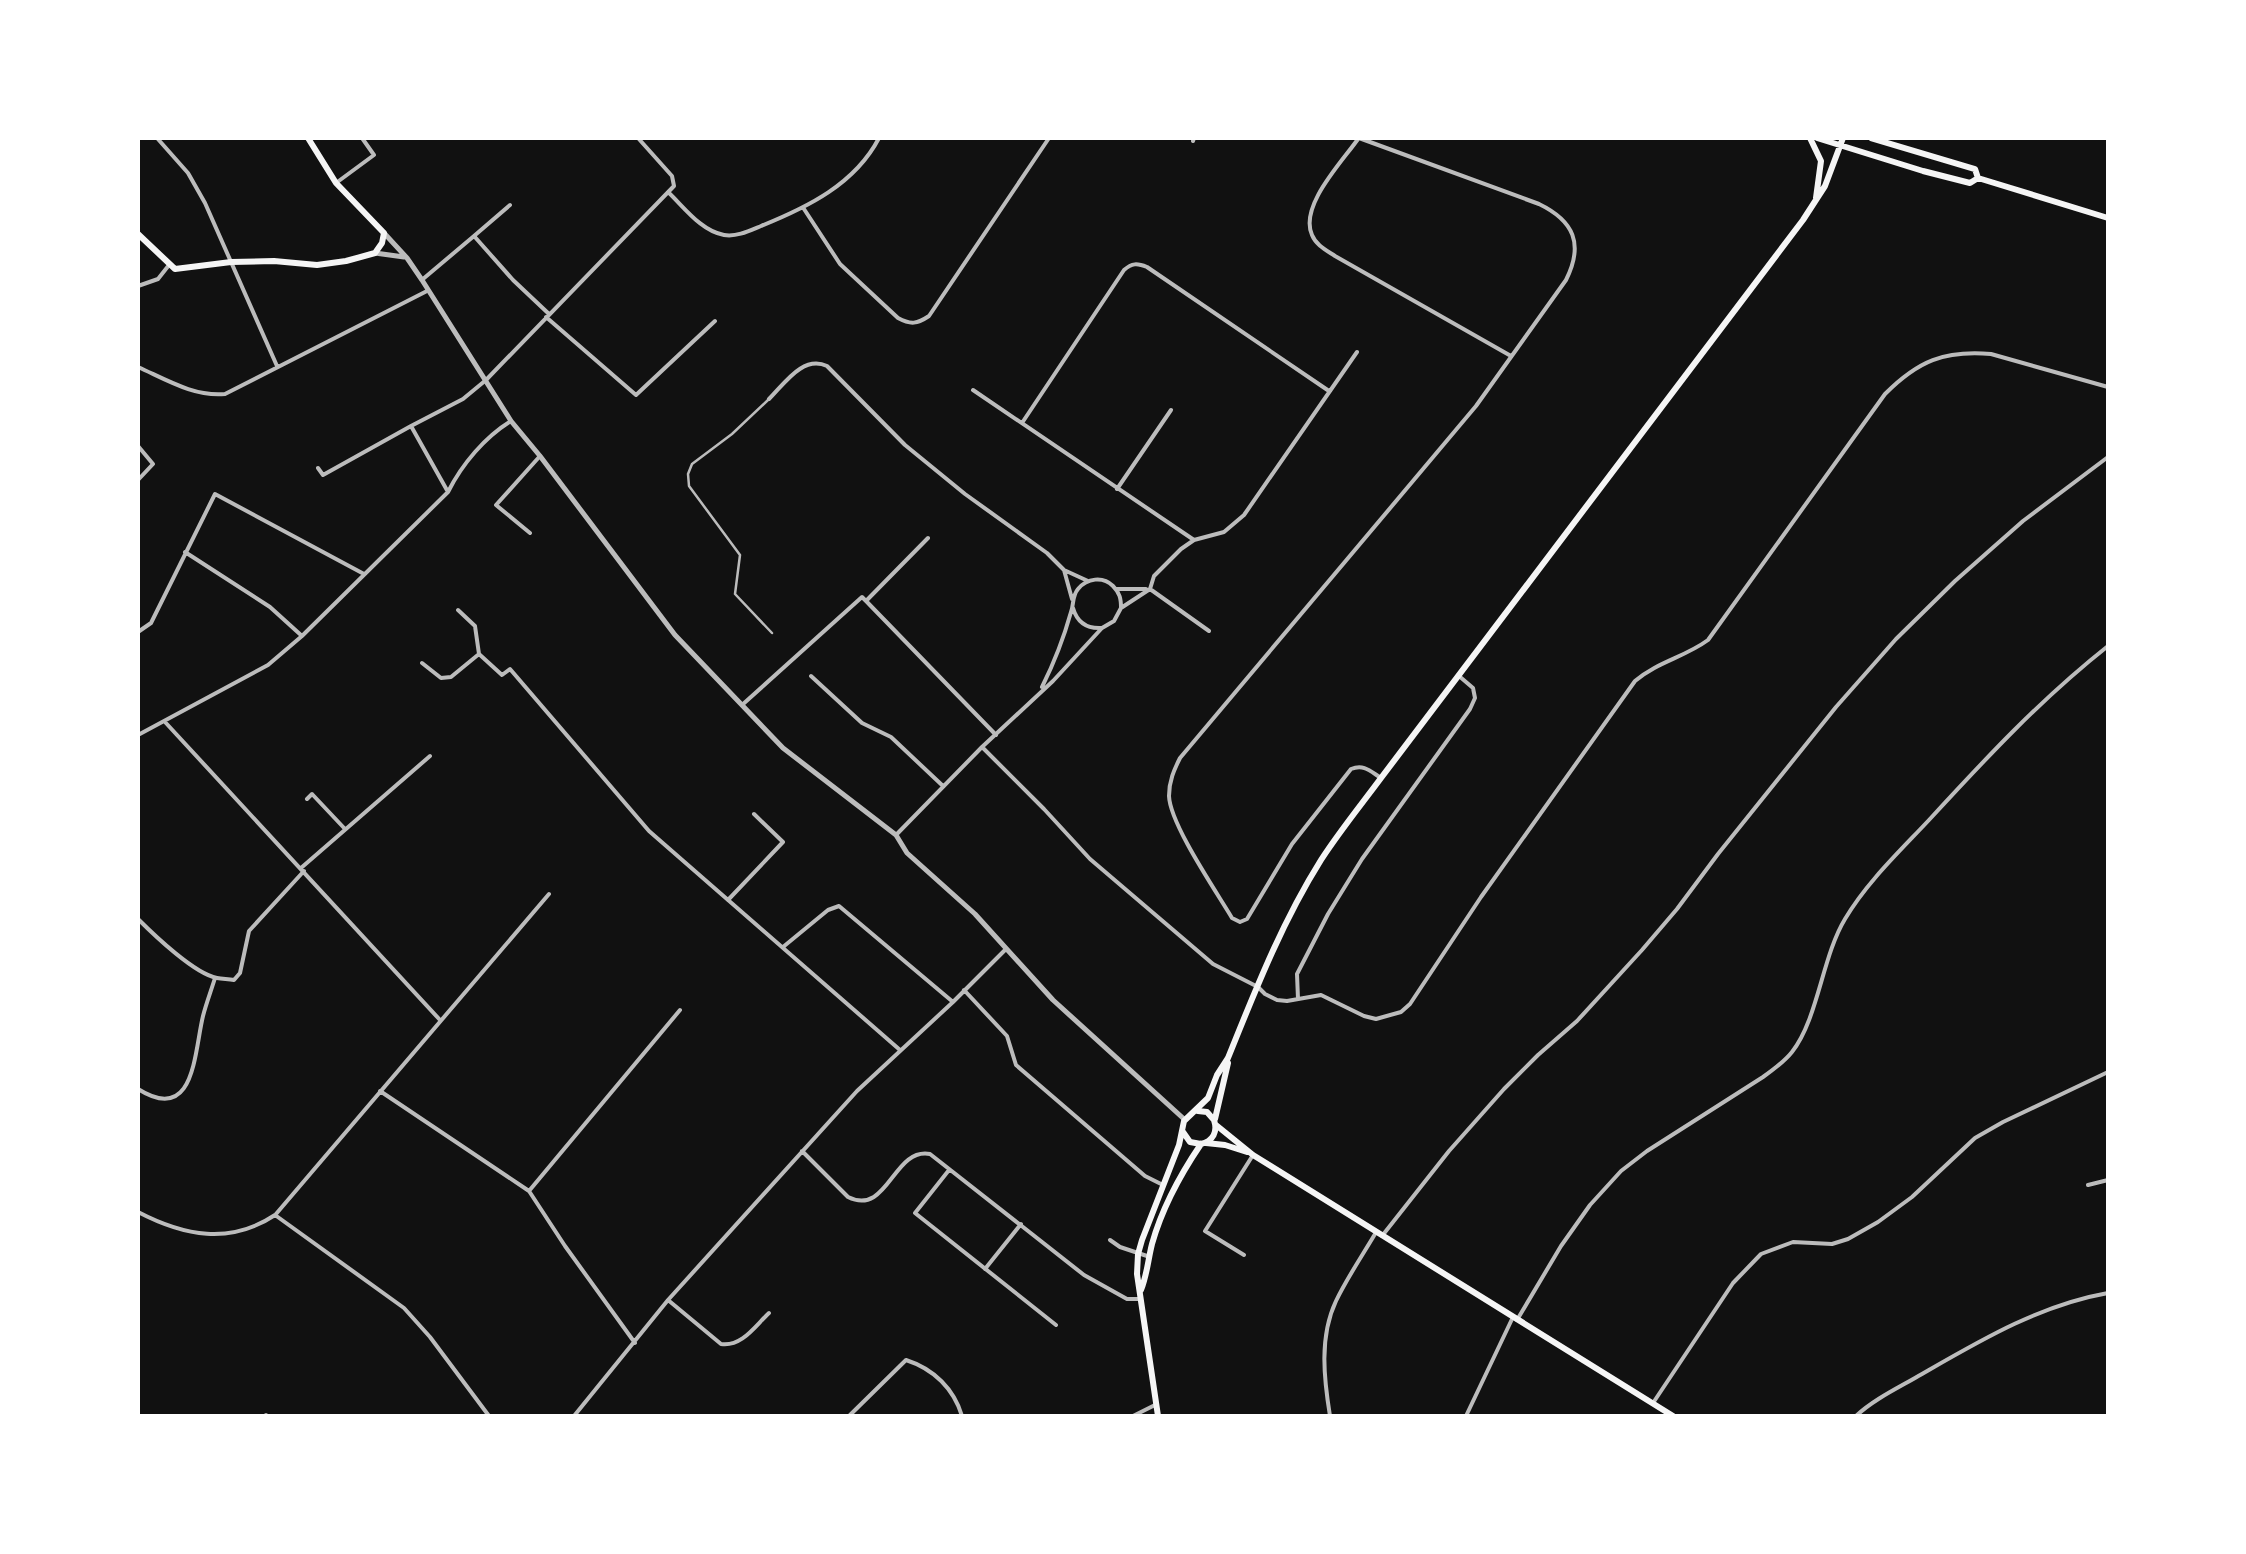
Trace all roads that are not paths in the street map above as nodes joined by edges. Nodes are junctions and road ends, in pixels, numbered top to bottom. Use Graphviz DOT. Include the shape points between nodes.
graph roads {
  1 [pos="157,138"];
  2 [pos="308,138"];
  3 [pos="362,138"];
  4 [pos="638,138"];
  5 [pos="879,138"];
  6 [pos="1049,138"];
  7 [pos="1359,138"];
  8 [pos="1813,138"];
  9 [pos="1871,138"];
  10 [pos="1841,142"];
  11 [pos="1978,178"];
  12 [pos="336,183"];
  13 [pos="668,192"];
  14 [pos="1815,204"];
  15 [pos="510,205"];
  16 [pos="804,209"];
  17 [pos="2108,218"];
  18 [pos="384,233"];
  19 [pos="138,234"];
  20 [pos="474,236"];
  21 [pos="375,253"];
  22 [pos="406,258"];
  23 [pos="231,262"];
  24 [pos="170,266"];
  25 [pos="422,280"];
  26 [pos="138,286"];
  27 [pos="428,290"];
  28 [pos="548,316"];
  29 [pos="715,321"];
  30 [pos="1357,352"];
  31 [pos="1511,356"];
  32 [pos="277,366"];
  33 [pos="138,367"];
  34 [pos="486,380"];
  35 [pos="2108,388"];
  36 [pos="972,390"];
  37 [pos="1330,391"];
  38 [pos="769,399"];
  39 [pos="1171,410"];
  40 [pos="511,421"];
  41 [pos="1022,423"];
  42 [pos="410,426"];
  43 [pos="138,446"];
  44 [pos="540,456"];
  45 [pos="2108,457"];
  46 [pos="318,468"];
  47 [pos="138,480"];
  48 [pos="1118,489"];
  49 [pos="448,492"];
  50 [pos="530,533"];
  51 [pos="928,538"];
  52 [pos="1194,540"];
  53 [pos="185,552"];
  54 [pos="1064,570"];
  55 [pos="364,574"];
  56 [pos="1088,581"];
  57 [pos="1116,589"];
  58 [pos="1150,590"];
  59 [pos="866,601"];
  60 [pos="1073,605"];
  61 [pos="1121,608"];
  62 [pos="458,610"];
  63 [pos="1102,628"];
  64 [pos="1209,631"];
  65 [pos="138,632"];
  66 [pos="772,633"];
  67 [pos="302,636"];
  68 [pos="2108,646"];
  69 [pos="480,654"];
  70 [pos="422,663"];
  71 [pos="811,676"];
  72 [pos="1459,676"];
  73 [pos="1040,691"];
  74 [pos="742,705"];
  75 [pos="165,722"];
  76 [pos="138,735"];
  77 [pos="996,735"];
  78 [pos="982,747"];
  79 [pos="430,756"];
  80 [pos="1381,778"];
  81 [pos="943,786"];
  82 [pos="307,799"];
  83 [pos="754,814"];
  84 [pos="345,829"];
  85 [pos="896,836"];
  86 [pos="302,869"];
  87 [pos="549,894"];
  88 [pos="728,900"];
  89 [pos="138,920"];
  90 [pos="783,947"];
  91 [pos="1006,948"];
  92 [pos="215,978"];
  93 [pos="1258,986"];
  94 [pos="964,990"];
  95 [pos="1298,999"];
  96 [pos="953,1002"];
  97 [pos="680,1010"];
  98 [pos="441,1021"];
  99 [pos="900,1050"];
  100 [pos="1228,1058"];
  101 [pos="2108,1072"];
  102 [pos="138,1089"];
  103 [pos="380,1091"];
  104 [pos="1196,1111"];
  105 [pos="1184,1119"];
  106 [pos="1215,1122"];
  107 [pos="1183,1132"];
  108 [pos="1204,1144"];
  109 [pos="802,1151"];
  110 [pos="1253,1154"];
  111 [pos="950,1169"];
  112 [pos="2108,1180"];
  113 [pos="2088,1184"];
  114 [pos="1164,1185"];
  115 [pos="529,1191"];
  116 [pos="138,1212"];
  117 [pos="275,1216"];
  118 [pos="1021,1224"];
  119 [pos="1379,1234"];
  120 [pos="1110,1240"];
  121 [pos="1138,1254"];
  122 [pos="1244,1255"];
  123 [pos="1150,1256"];
  124 [pos="985,1269"];
  125 [pos="2108,1293"];
  126 [pos="1141,1295"];
  127 [pos="668,1300"];
  128 [pos="769,1312"];
  129 [pos="1515,1318"];
  130 [pos="1056,1326"];
  131 [pos="634,1343"];
  132 [pos="1653,1403"];
  133 [pos="1156,1405"];
  134 [pos="489,1416"];
  135 [pos="574,1416"];
  136 [pos="849,1416"];
  137 [pos="962,1416"];
  138 [pos="1133,1416"];
  139 [pos="1158,1416"];
  140 [pos="1330,1416"];
  141 [pos="1466,1416"];
  142 [pos="1673,1416"];
  143 [pos="1856,1416"];
  1 -- 23 [label="street" via="188,172"];
  2 -- 12 [label="main road"];
  3 -- 12 [label="street" via="374,156"];
  4 -- 13 [label="street" via="672,176"];
  5 -- 16 [label="street" via="850,176"];
  6 -- 16 [label="street" via="918,323 898,318 840,264"];
  7 -- 31 [label="street" via="1314,202 1312,238"];
  7 -- 31 [label="street" via="1539,204 1568,225 1574,263"];
  8 -- 10 [label="main road"];
  8 -- 14 [label="main road" via="1821,162"];
  9 -- 11 [label="main road" via="1975,169"];
  10 -- 11 [label="main road" via="1970,183"];
  10 -- 14 [label="main road"];
  11 -- 17 [label="main road"];
  12 -- 18 [label="main road"];
  13 -- 16 [label="street" via="705,228 735,236"];
  13 -- 28 [label="street"];
  14 -- 72 [label="main road"];
  15 -- 20 [label="street"];
  18 -- 21 [label="main road"];
  18 -- 22 [label="street"];
  19 -- 24 [label="main road"];
  20 -- 25 [label="street"];
  20 -- 28 [label="street"];
  21 -- 22 [label="street"];
  21 -- 23 [label="main road" via="317,265"];
  22 -- 25 [label="street"];
  23 -- 24 [label="main road"];
  23 -- 32 [label="street"];
  24 -- 26 [label="street"];
  25 -- 27 [label="street"];
  27 -- 32 [label="street"];
  27 -- 34 [label="street"];
  28 -- 29 [label="street" via="636,395"];
  28 -- 34 [label="street"];
  30 -- 37 [label="street"];
  31 -- 80 [label="street" via="1464,421 1180,758 1169,799 1175,820 1240,922 1351,768"];
  32 -- 33 [label="street" via="210,396"];
  34 -- 40 [label="street"];
  34 -- 42 [label="street"];
  35 -- 95 [label="street" via="1973,352 1952,353 1905,374 1708,640 1636,681 1410,1004 1376,1019 1328,997"];
  36 -- 41 [label="street"];
  37 -- 41 [label="street" via="1138,263 1124,270"];
  37 -- 52 [label="street" via="1244,515 1224,532"];
  38 -- 54 [label="street" via="805,364 827,366 905,445"];
  38 -- 66 [label="lane" via="688,474 689,486 740,555 735,594"];
  39 -- 48 [label="street"];
  40 -- 44 [label="street"];
  40 -- 49 [label="street" via="492,432"];
  41 -- 48 [label="street"];
  42 -- 46 [label="street" via="323,475"];
  42 -- 49 [label="street"];
  43 -- 47 [label="street" via="154,464"];
  44 -- 50 [label="street" via="496,505"];
  44 -- 74 [label="street" via="674,636"];
  45 -- 119 [label="street" via="1954,580 1896,639 1677,910 1578,1021 1504,1089"];
  48 -- 52 [label="street"];
  49 -- 55 [label="street"];
  51 -- 59 [label="street"];
  52 -- 58 [label="street" via="1154,576"];
  53 -- 55 [label="street" via="214,494"];
  53 -- 65 [label="street" via="151,623"];
  53 -- 67 [label="street"];
  54 -- 56 [label="street"];
  54 -- 60 [label="street"];
  55 -- 67 [label="street"];
  56 -- 57 [label="street"];
  56 -- 60 [label="street"];
  57 -- 58 [label="street"];
  57 -- 61 [label="street"];
  58 -- 61 [label="street"];
  58 -- 64 [label="street"];
  59 -- 74 [label="street" via="862,596"];
  59 -- 77 [label="street"];
  60 -- 63 [label="street" via="1082,623"];
  60 -- 73 [label="street"];
  61 -- 63 [label="street"];
  62 -- 69 [label="street" via="474,626"];
  63 -- 73 [label="street"];
  67 -- 75 [label="street" via="268,665"];
  68 -- 129 [label="street" via="2004,739 1861,895 1836,936 1802,1034 1782,1064 1621,1171 1590,1205"];
  69 -- 70 [label="street" via="451,677 441,678"];
  69 -- 88 [label="street" via="502,676 510,669 649,831"];
  71 -- 81 [label="street"];
  72 -- 80 [label="main road"];
  72 -- 95 [label="street" via="1473,688 1470,709 1328,914 1297,974"];
  73 -- 77 [label="street"];
  74 -- 85 [label="street" via="788,753"];
  75 -- 76 [label="street"];
  75 -- 86 [label="street"];
  77 -- 78 [label="street"];
  78 -- 81 [label="street"];
  78 -- 93 [label="street" via="1106,874 1207,960"];
  79 -- 84 [label="street"];
  80 -- 93 [label="main road" via="1323,858"];
  81 -- 85 [label="street"];
  82 -- 84 [label="street" via="312,794"];
  83 -- 88 [label="street" via="783,842"];
  84 -- 86 [label="street"];
  85 -- 91 [label="street"];
  86 -- 92 [label="street" via="249,931 238,978"];
  86 -- 98 [label="street"];
  87 -- 98 [label="street"];
  88 -- 90 [label="street"];
  89 -- 92 [label="street"];
  90 -- 96 [label="street" via="839,906"];
  90 -- 99 [label="street"];
  91 -- 94 [label="street"];
  91 -- 105 [label="street"];
  92 -- 102 [label="street" via="184,1089 162,1100"];
  93 -- 95 [label="street" via="1278,1000"];
  93 -- 100 [label="main road"];
  94 -- 96 [label="street"];
  94 -- 114 [label="street" via="1007,1036 1016,1065"];
  96 -- 99 [label="street"];
  97 -- 115 [label="street"];
  98 -- 103 [label="street"];
  99 -- 109 [label="street"];
  100 -- 104 [label="main road"];
  100 -- 106 [label="main road"];
  101 -- 132 [label="street" via="1975,1138 1912,1197 1848,1239 1793,1242 1761,1254 1733,1283"];
  103 -- 115 [label="street"];
  103 -- 117 [label="street"];
  104 -- 105 [label="main road"];
  104 -- 106 [label="main road"];
  105 -- 107 [label="main road"];
  106 -- 108 [label="main road"];
  106 -- 110 [label="main road"];
  107 -- 108 [label="main road" via="1190,1142"];
  107 -- 114 [label="main road"];
  108 -- 110 [label="main road"];
  108 -- 123 [label="main road" via="1174,1189"];
  109 -- 111 [label="street" via="858,1202 869,1202 920,1152"];
  109 -- 127 [label="street"];
  110 -- 119 [label="main road"];
  110 -- 122 [label="street" via="1205,1231"];
  111 -- 118 [label="street"];
  111 -- 124 [label="street" via="915,1214"];
  112 -- 113 [label="street"];
  114 -- 121 [label="main road"];
  115 -- 131 [label="street"];
  116 -- 117 [label="street" via="175,1228 220,1234"];
  117 -- 134 [label="street" via="404,1308"];
  118 -- 124 [label="street"];
  118 -- 126 [label="street" via="1124,1298"];
  119 -- 129 [label="main road"];
  119 -- 140 [label="street" via="1335,1303 1327,1328"];
  120 -- 121 [label="street"];
  121 -- 123 [label="street"];
  121 -- 126 [label="main road"];
  123 -- 126 [label="main road"];
  124 -- 130 [label="street"];
  125 -- 143 [label="street" via="2038,1312"];
  126 -- 133 [label="main road"];
  127 -- 128 [label="street" via="729,1345"];
  127 -- 131 [label="street"];
  129 -- 132 [label="main road"];
  129 -- 141 [label="street"];
  131 -- 135 [label="street"];
  132 -- 142 [label="main road"];
  133 -- 138 [label="street"];
  133 -- 139 [label="main road"];
  136 -- 137 [label="street" via="906,1360 925,1366 956,1396"];
}
